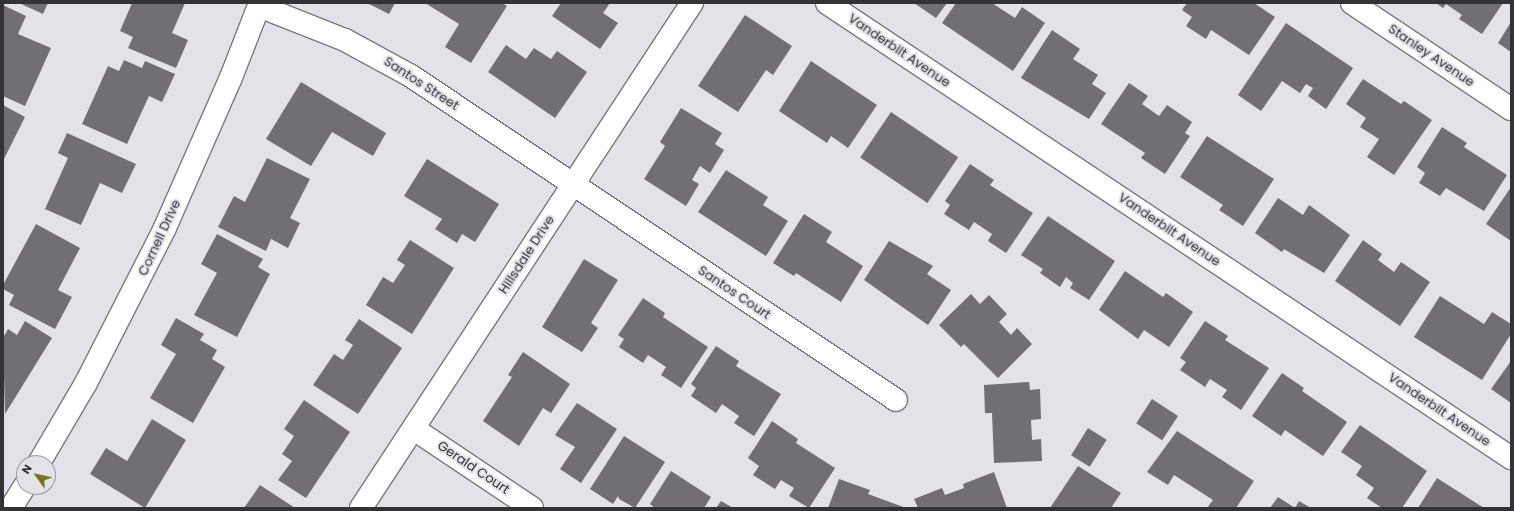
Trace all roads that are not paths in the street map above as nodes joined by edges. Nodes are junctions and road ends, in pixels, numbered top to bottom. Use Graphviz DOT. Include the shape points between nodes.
graph roads {
  1 [pos="692,3"];
  2 [pos="827,3"];
  3 [pos="1352,3"];
  4 [pos="259,5"];
  5 [pos="1511,108"];
  6 [pos="572,185"];
  7 [pos="896,400"];
  8 [pos="414,429"];
  9 [pos="44,455"];
  10 [pos="1511,458"];
  11 [pos="19,495"];
  12 [pos="11,508"];
  13 [pos="361,508"];
  14 [pos="532,508"];
  1 -- 6 [label="street, Hillsdale Drive"];
  2 -- 10 [label="street, Vanderbilt Avenue"];
  3 -- 5 [label="street, Stanley Avenue"];
  4 -- 6 [label="street, Santos Street" via="326,32 385,61"];
  4 -- 9 [label="street, Cornell Drive" via="227,87 164,230 86,383"];
  6 -- 7 [label="street, Santos Court"];
  6 -- 8 [label="street, Hillsdale Drive"];
  8 -- 13 [label="street, Hillsdale Drive"];
  8 -- 14 [label="street, Gerald Court"];
  11 -- 12 [label="street"];
}
